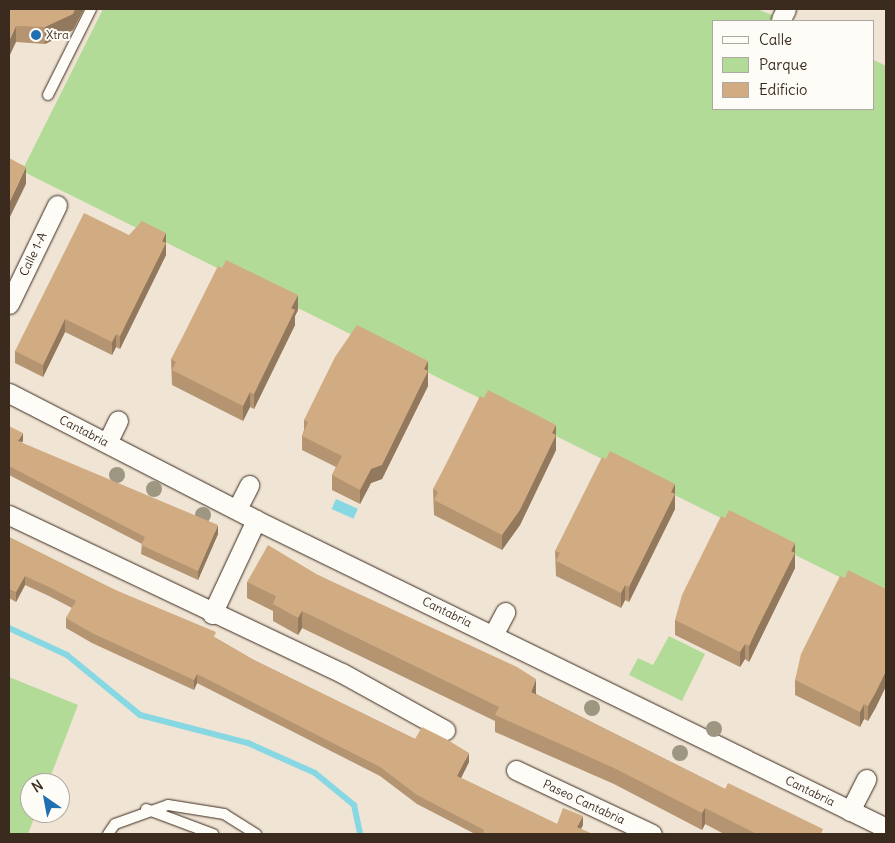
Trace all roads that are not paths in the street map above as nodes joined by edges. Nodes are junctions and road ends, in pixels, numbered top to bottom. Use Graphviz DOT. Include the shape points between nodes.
graph roads {
  1 [pos="91,9"];
  2 [pos="48,95"];
  3 [pos="57,204"];
  4 [pos="9,304"];
  5 [pos="9,393"];
  6 [pos="118,420"];
  7 [pos="107,443"];
  8 [pos="249,485"];
  9 [pos="237,509"];
  10 [pos="9,515"];
  11 [pos="256,520"];
  12 [pos="505,612"];
  13 [pos="212,614"];
  14 [pos="493,635"];
  15 [pos="445,730"];
  16 [pos="516,770"];
  17 [pos="866,779"];
  18 [pos="145,809"];
  19 [pos="858,821"];
  20 [pos="886,828"];
  21 [pos="108,834"];
  22 [pos="213,834"];
  23 [pos="256,834"];
  24 [pos="652,834"];
  1 -- 2 [label="lane"];
  3 -- 4 [label="street, Calle 1-A"];
  5 -- 7 [label="street, Cantabria"];
  6 -- 7 [label="street"];
  7 -- 9 [label="street, Cantabria"];
  8 -- 9 [label="street"];
  9 -- 11 [label="street, Cantabria"];
  10 -- 13 [label="street"];
  11 -- 13 [label="street"];
  11 -- 14 [label="street, Cantabria"];
  12 -- 14 [label="street"];
  13 -- 15 [label="street" via="342,673"];
  14 -- 19 [label="street, Cantabria"];
  16 -- 24 [label="street, Paseo Cantabria"];
  17 -- 19 [label="street"];
  18 -- 21 [label="lane" via="115,824"];
  18 -- 22 [label="lane"];
  18 -- 23 [label="lane" via="168,805 224,814"];
  19 -- 20 [label="street, Cantabria"];
}
